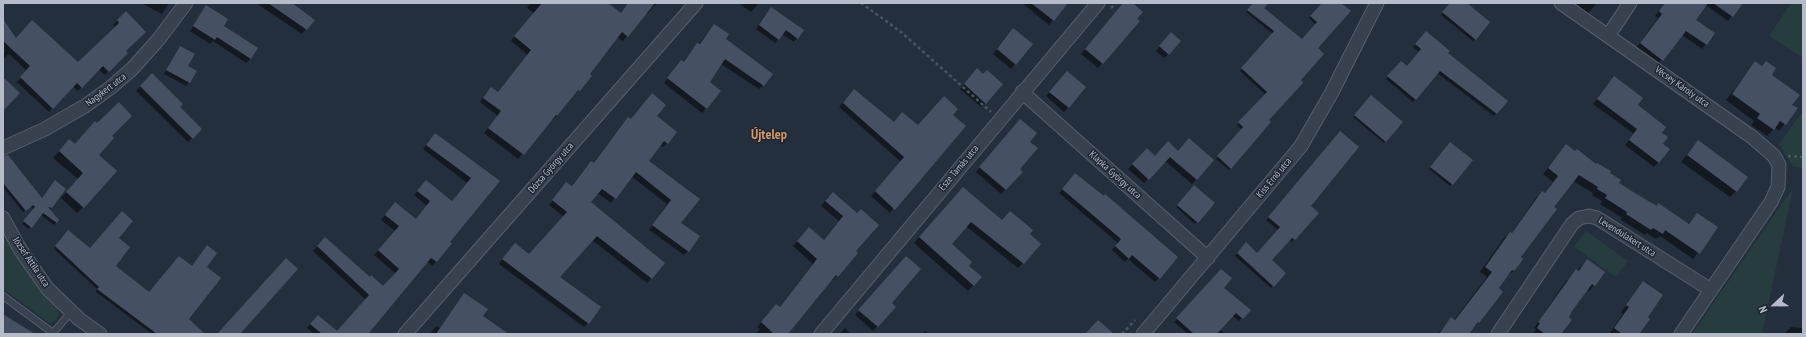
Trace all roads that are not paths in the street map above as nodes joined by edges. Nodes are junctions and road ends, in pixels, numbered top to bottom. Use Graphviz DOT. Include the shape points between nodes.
graph roads {
  1 [pos="186,3"];
  2 [pos="696,3"];
  3 [pos="1098,3"];
  4 [pos="1377,3"];
  5 [pos="1561,3"];
  6 [pos="1630,3"];
  7 [pos="1608,36"];
  8 [pos="1022,92"];
  9 [pos="3,148"];
  10 [pos="3,218"];
  11 [pos="1208,258"];
  12 [pos="1711,290"];
  13 [pos="3,296"];
  14 [pos="72,311"];
  15 [pos="100,334"];
  16 [pos="405,334"];
  17 [pos="820,334"];
  18 [pos="1143,334"];
  19 [pos="1498,334"];
  20 [pos="1681,334"];
  1 -- 9 [label="street, Nagykert utca" via="158,40 132,69 110,88 57,123"];
  2 -- 16 [label="street, Dózsa György utca"];
  3 -- 8 [label="street, Esze Tamás utca"];
  4 -- 11 [label="street, Kiss Ernő utca" via="1332,92 1301,146"];
  5 -- 7 [label="street, Vécsey Károly utca"];
  6 -- 7 [label="street"];
  7 -- 12 [label="street, Vécsey Károly utca" via="1767,149 1779,165 1778,187 1771,202"];
  8 -- 11 [label="street, Klapka György utca"];
  8 -- 17 [label="street, Esze Tamás utca"];
  10 -- 14 [label="street, József Attila utca" via="33,270 47,288"];
  11 -- 18 [label="street, Kiss Ernő utca"];
  12 -- 19 [label="street, Levendulakert utca" via="1598,218 1588,216 1579,218 1572,224"];
  12 -- 20 [label="street"];
  13 -- 14 [label="lane" via="53,333"];
  14 -- 15 [label="street, József Attila utca"];
}
